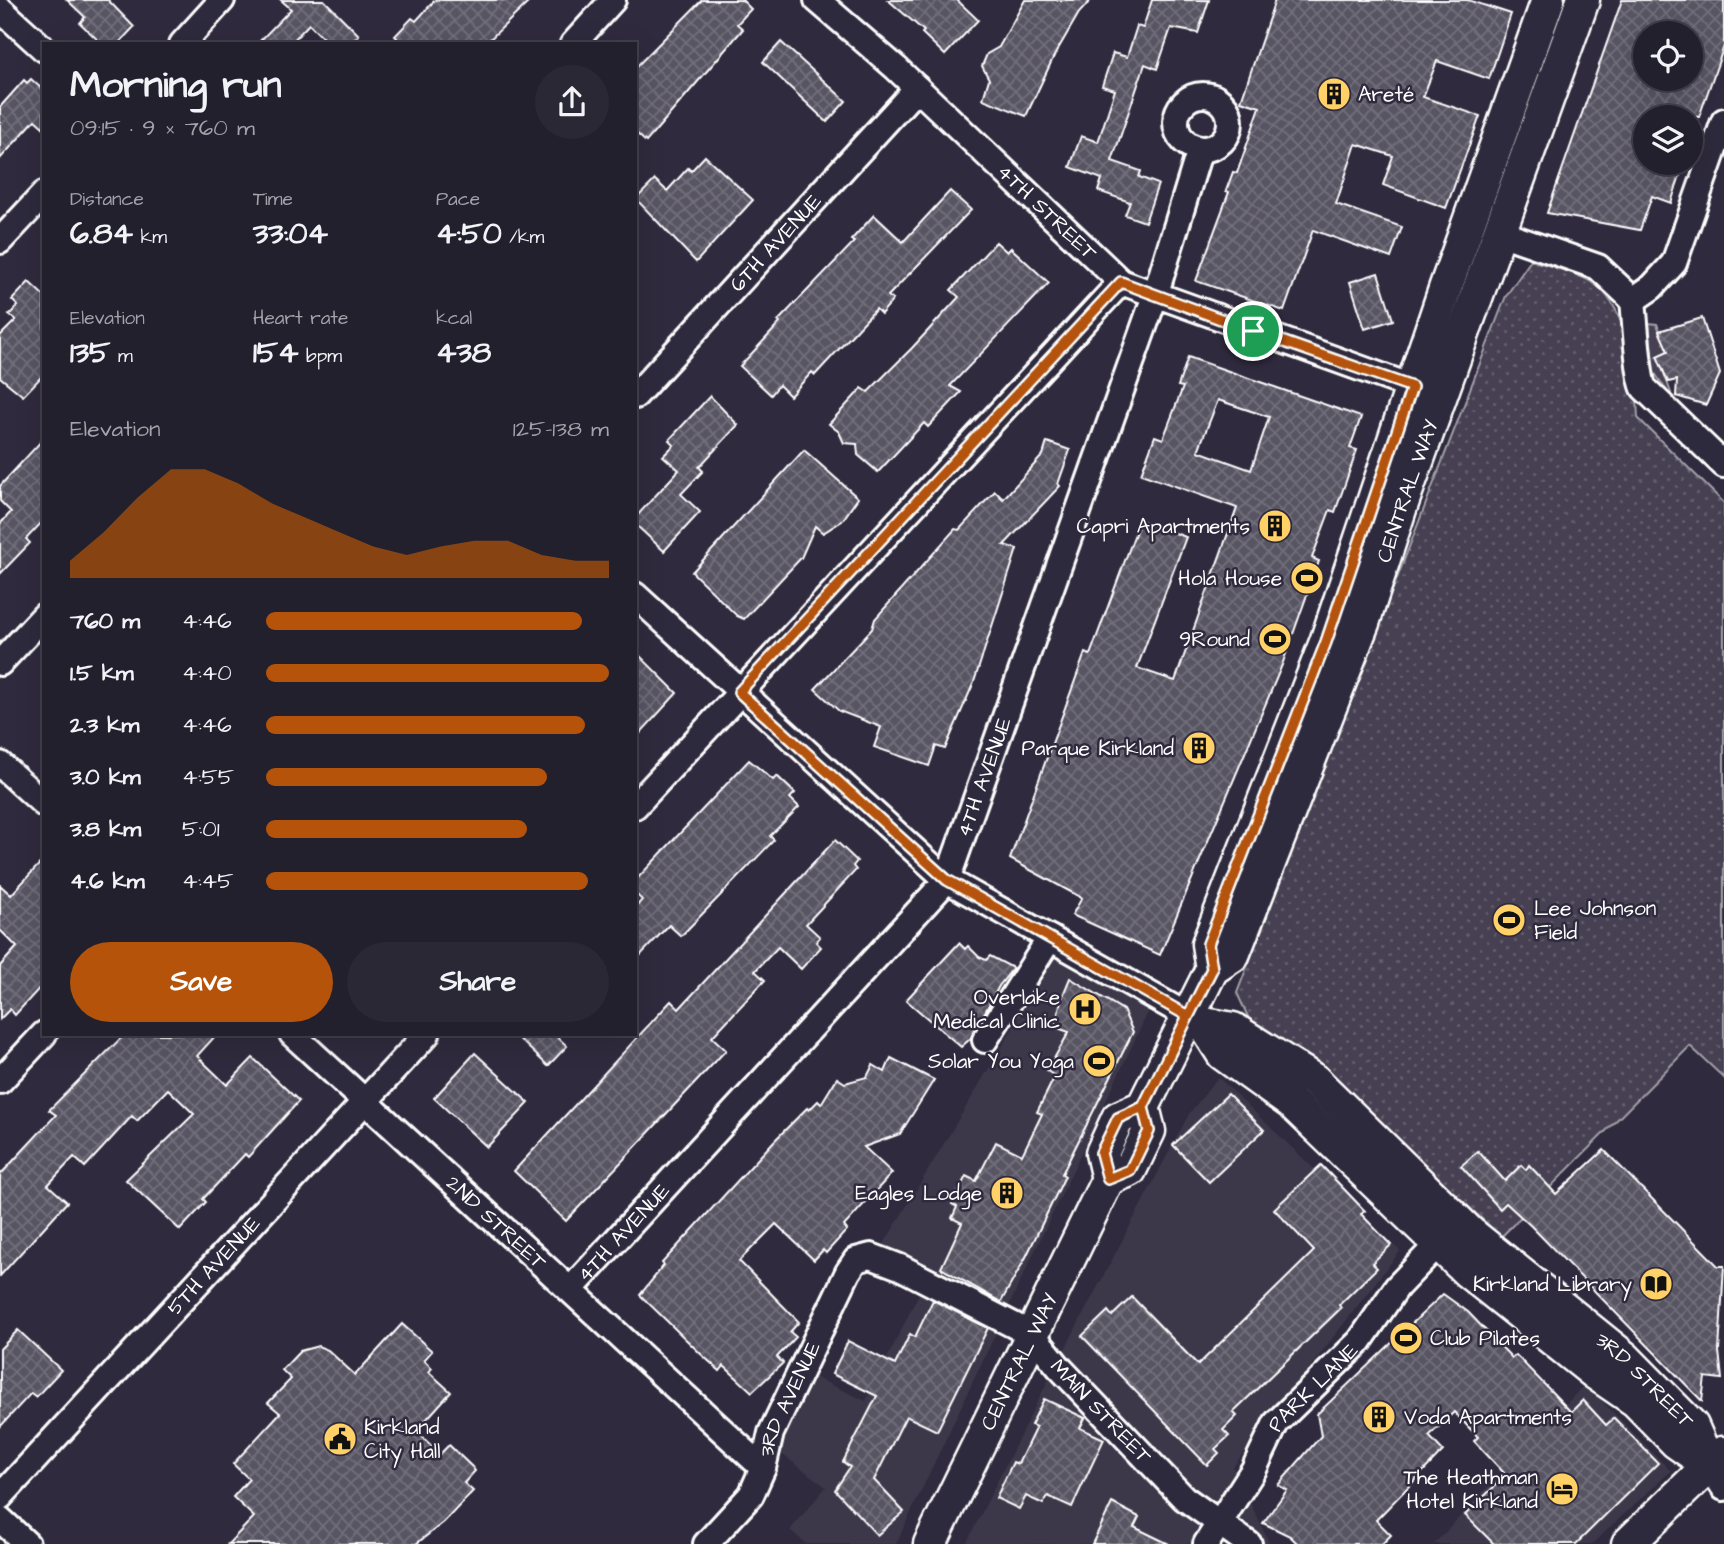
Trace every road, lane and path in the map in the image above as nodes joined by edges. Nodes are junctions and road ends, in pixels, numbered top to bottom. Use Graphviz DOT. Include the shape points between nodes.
graph roads {
  1 [pos="222,0"];
  2 [pos="613,0"];
  3 [pos="817,0"];
  4 [pos="1548,0"];
  5 [pos="1583,0"];
  6 [pos="0,9"];
  7 [pos="184,42"];
  8 [pos="575,42"];
  9 [pos="42,47"];
  10 [pos="917,88"];
  11 [pos="1724,121"];
  12 [pos="1200,149"];
  13 [pos="42,196"];
  14 [pos="1469,224"];
  15 [pos="1500,233"];
  16 [pos="0,241"];
  17 [pos="1121,282"];
  18 [pos="1155,296"];
  19 [pos="1633,300"];
  20 [pos="1426,392"];
  21 [pos="637,394"];
  22 [pos="1724,465"];
  23 [pos="637,597"];
  24 [pos="42,618"];
  25 [pos="0,663"];
  26 [pos="739,692"];
  27 [pos="0,764"];
  28 [pos="42,802"];
  29 [pos="637,804"];
  30 [pos="947,880"];
  31 [pos="1050,938"];
  32 [pos="1196,1020"];
  33 [pos="42,1036"];
  34 [pos="294,1036"];
  35 [pos="425,1036"];
  36 [pos="985,1040"];
  37 [pos="0,1081"];
  38 [pos="366,1101"];
  39 [pos="1437,1245"];
  40 [pos="871,1256"];
  41 [pos="570,1289"];
  42 [pos="1033,1335"];
  43 [pos="763,1468"];
  44 [pos="1719,1468"];
  45 [pos="0,1497"];
  46 [pos="0,1519"];
  47 [pos="1212,1534"];
  48 [pos="27,1544"];
  49 [pos="706,1544"];
  50 [pos="930,1544"];
  51 [pos="1249,1544"];
  52 [pos="1628,1544"];
  1 -- 7 [label="street"];
  2 -- 8 [label="street"];
  3 -- 10 [label="street, 4TH STREET"];
  4 -- 14 [label="main road, CENTRAL WAY"];
  5 -- 15 [label="main road, CENTRAL WAY"];
  6 -- 9 [label="street"];
  10 -- 17 [label="street, 4TH STREET"];
  10 -- 21 [label="street, 6TH AVENUE"];
  11 -- 19 [label="street" via="1674,263"];
  12 -- 12 [label="street" via="1224,140 1230,123 1225,106 1201,91 1180,109 1177,126 1185,142"];
  12 -- 18 [label="street, 4TH AVENUE"];
  13 -- 16 [label="street"];
  14 -- 15 [label="main road"];
  14 -- 20 [label="main road, CENTRAL WAY"];
  15 -- 19 [label="street" via="1598,267"];
  15 -- 20 [label="main road, CENTRAL WAY"];
  17 -- 18 [label="street, 4TH STREET"];
  17 -- 26 [label="street"];
  18 -- 20 [label="street, 4TH STREET"];
  18 -- 30 [label="street, 4TH AVENUE"];
  19 -- 22 [label="street" via="1639,379"];
  20 -- 32 [label="main road, CENTRAL WAY" via="1208,944 1212,969"];
  23 -- 26 [label="street, 3RD STREET"];
  24 -- 25 [label="street"];
  26 -- 29 [label="street"];
  26 -- 30 [label="street, 3RD STREET"];
  27 -- 28 [label="street"];
  30 -- 31 [label="street, 3RD STREET"];
  30 -- 41 [label="street, 4TH AVENUE"];
  31 -- 32 [label="street, 3RD STREET"];
  31 -- 36 [label="street"];
  32 -- 39 [label="main road, 3RD STREET" via="1223,1054 1293,1104"];
  32 -- 42 [label="main road, CENTRAL WAY" via="1143,1107 1149,1131 1130,1170 1108,1179"];
  32 -- 44 [label="main road, 3RD STREET" via="1233,1029 1314,1080 1471,1233 1625,1358 1692,1426"];
  33 -- 37 [label="street"];
  34 -- 38 [label="street, 2ND STREET"];
  35 -- 38 [label="street, 5TH AVENUE"];
  38 -- 41 [label="street, 2ND STREET"];
  38 -- 45 [label="street, 5TH AVENUE"];
  39 -- 44 [label="main road, 3RD STREET" via="1636,1401 1676,1442"];
  39 -- 47 [label="street, PARK LANE" via="1397,1287 1360,1341 1276,1423 1254,1469"];
  40 -- 42 [label="street, MAIN STREET"];
  40 -- 43 [label="street, 3RD AVENUE" via="856,1260 848,1272 771,1433"];
  41 -- 43 [label="street, 2ND STREET"];
  42 -- 47 [label="street, MAIN STREET"];
  42 -- 50 [label="main road, CENTRAL WAY"];
  43 -- 49 [label="street, 3RD AVENUE" via="751,1496"];
  44 -- 52 [label="main road"];
  46 -- 48 [label="street"];
  47 -- 51 [label="street, MAIN STREET"];
}
